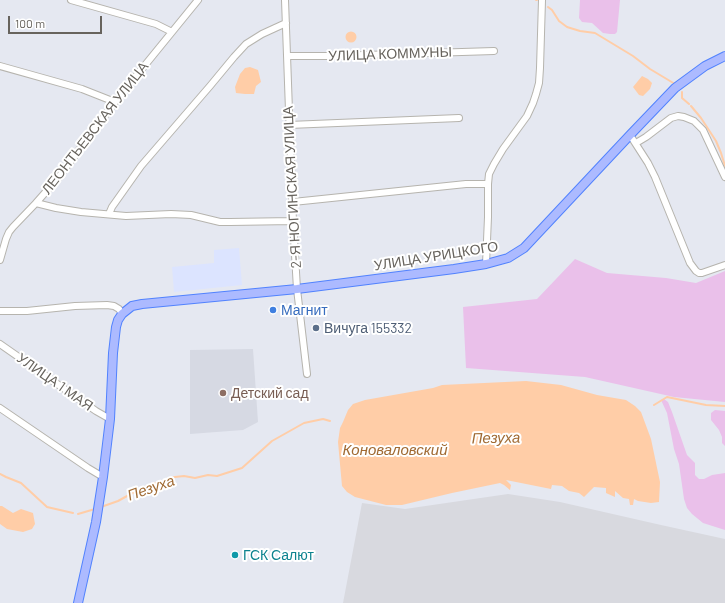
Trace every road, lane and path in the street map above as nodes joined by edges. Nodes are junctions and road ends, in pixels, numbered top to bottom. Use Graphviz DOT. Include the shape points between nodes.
graph roads {
  1 [pos="71,0"];
  2 [pos="198,0"];
  3 [pos="285,0"];
  4 [pos="542,0"];
  5 [pos="286,23"];
  6 [pos="172,32"];
  7 [pos="494,51"];
  8 [pos="287,56"];
  9 [pos="724,59"];
  10 [pos="0,66"];
  11 [pos="115,102"];
  12 [pos="459,118"];
  13 [pos="290,125"];
  14 [pos="630,135"];
  15 [pos="636,143"];
  16 [pos="725,177"];
  17 [pos="488,184"];
  18 [pos="293,202"];
  19 [pos="36,203"];
  20 [pos="110,214"];
  21 [pos="293,221"];
  22 [pos="0,260"];
  23 [pos="486,264"];
  24 [pos="725,265"];
  25 [pos="297,289"];
  26 [pos="0,311"];
  27 [pos="122,314"];
  28 [pos="0,344"];
  29 [pos="308,374"];
  30 [pos="0,408"];
  31 [pos="110,419"];
  32 [pos="103,477"];
  33 [pos="78,603"];
  1 -- 6 [label="street" via="156,24"];
  2 -- 6 [label="street, ЛЕОНТЬЕВСКАЯ УЛИЦА"];
  3 -- 5 [label="street, 2-Я НОГИНСКАЯ УЛИЦА"];
  4 -- 17 [label="street" via="540,68 536,94 527,116 494,164"];
  5 -- 8 [label="street, 2-Я НОГИНСКАЯ УЛИЦА"];
  5 -- 20 [label="street" via="246,44 234,57 141,166 112,207"];
  6 -- 11 [label="street, ЛЕОНТЬЕВСКАЯ УЛИЦА"];
  7 -- 8 [label="street, УЛИЦА КОММУНЫ"];
  8 -- 13 [label="street, 2-Я НОГИНСКАЯ УЛИЦА"];
  9 -- 14 [label="main road, УЛИЦА УРИЦКОГО" via="705,66 675,88"];
  10 -- 11 [label="street" via="82,89"];
  11 -- 19 [label="street, ЛЕОНТЬЕВСКАЯ УЛИЦА"];
  12 -- 13 [label="street"];
  13 -- 18 [label="street, 2-Я НОГИНСКАЯ УЛИЦА"];
  14 -- 15 [label="street"];
  14 -- 23 [label="main road, УЛИЦА УРИЦКОГО" via="524,248 508,258"];
  15 -- 16 [label="street" via="671,118 684,117 703,130"];
  15 -- 24 [label="street" via="655,176 690,263 699,273"];
  17 -- 18 [label="street" via="466,184"];
  17 -- 23 [label="street"];
  18 -- 21 [label="street, 2-Я НОГИНСКАЯ УЛИЦА"];
  19 -- 20 [label="street" via="81,212"];
  19 -- 22 [label="street, ЛЕОНТЬЕВСКАЯ УЛИЦА" via="9,232"];
  20 -- 21 [label="street" via="191,215 220,222"];
  21 -- 25 [label="street, 2-Я НОГИНСКАЯ УЛИЦА"];
  23 -- 25 [label="main road, УЛИЦА УРИЦКОГО"];
  25 -- 27 [label="main road, УЛИЦА УРИЦКОГО" via="142,304 132,306"];
  25 -- 29 [label="street, 2-Я НОГИНСКАЯ УЛИЦА"];
  26 -- 27 [label="street" via="107,305 114,306"];
  27 -- 31 [label="main road" via="116,327 113,353"];
  28 -- 31 [label="street, УЛИЦА 1 МАЯ"];
  30 -- 32 [label="street"];
  31 -- 32 [label="main road"];
  32 -- 33 [label="main road"];
}
